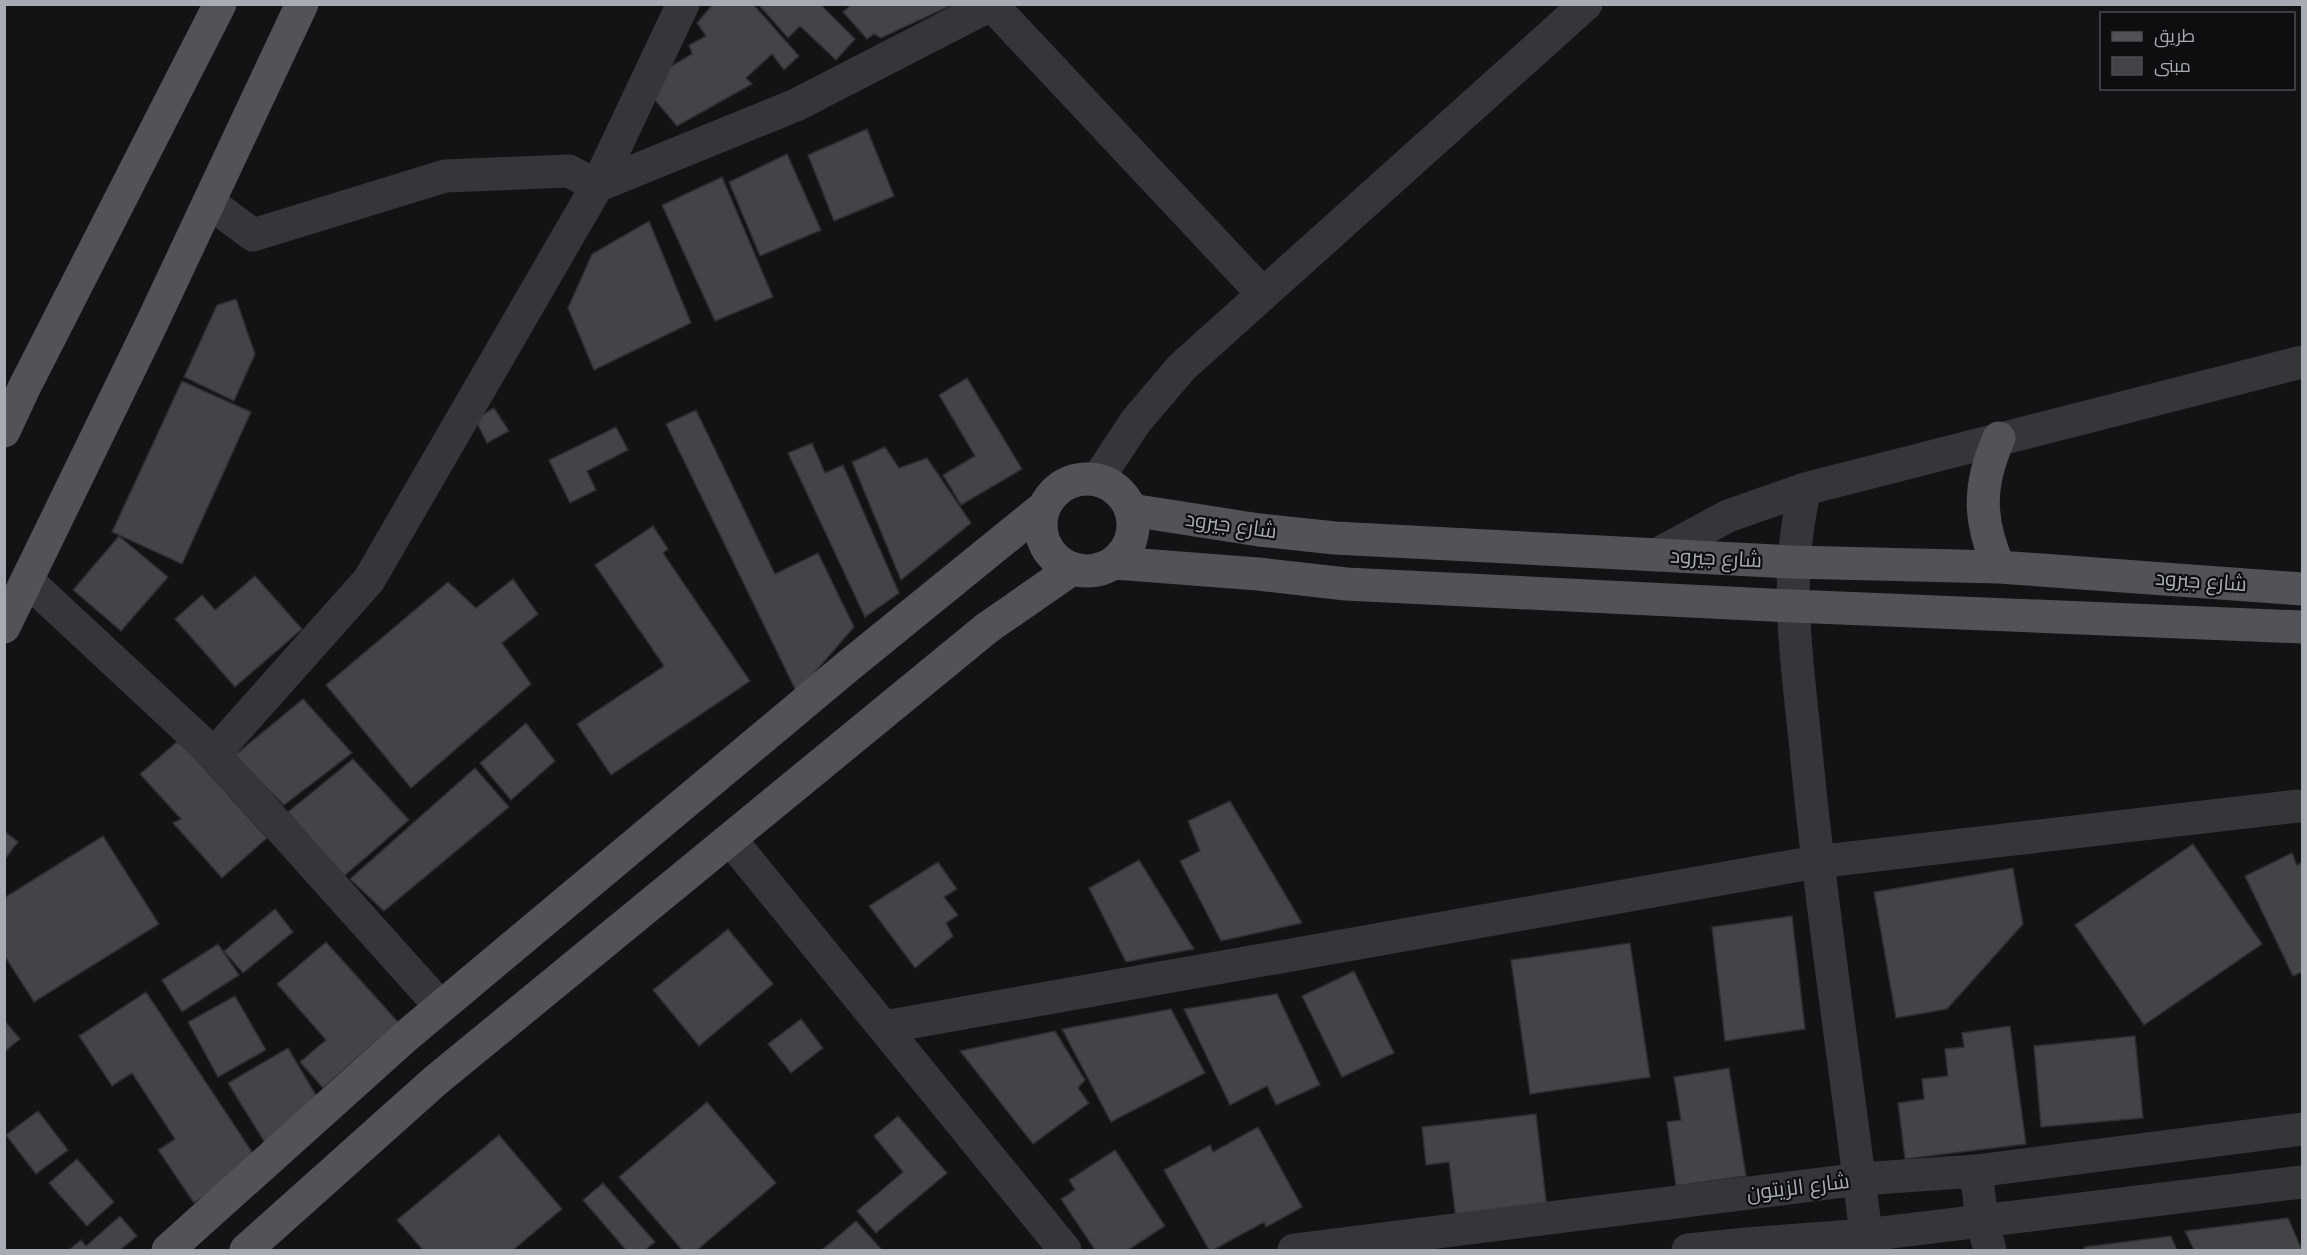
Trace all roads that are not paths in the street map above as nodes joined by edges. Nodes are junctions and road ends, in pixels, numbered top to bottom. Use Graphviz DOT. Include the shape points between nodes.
graph roads {
  1 [pos="220,4"];
  2 [pos="302,4"];
  3 [pos="683,4"];
  4 [pos="1586,4"];
  5 [pos="991,5"];
  6 [pos="597,186"];
  7 [pos="209,202"];
  8 [pos="1263,294"];
  9 [pos="2302,362"];
  10 [pos="14,383"];
  11 [pos="4,431"];
  12 [pos="1999,438"];
  13 [pos="1097,480"];
  14 [pos="1805,489"];
  15 [pos="1044,507"];
  16 [pos="1131,510"];
  17 [pos="1656,555"];
  18 [pos="1792,562"];
  19 [pos="1114,563"];
  20 [pos="1999,567"];
  21 [pos="1072,569"];
  22 [pos="27,580"];
  23 [pos="2302,589"];
  24 [pos="1792,606"];
  25 [pos="4,627"];
  26 [pos="2302,627"];
  27 [pos="214,754"];
  28 [pos="2298,806"];
  29 [pos="731,840"];
  30 [pos="1816,862"];
  31 [pos="441,1007"];
  32 [pos="884,1027"];
  33 [pos="2302,1129"];
  34 [pos="1976,1171"];
  35 [pos="1860,1179"];
  36 [pos="2302,1182"];
  37 [pos="1982,1220"];
  38 [pos="1866,1235"];
  39 [pos="1742,1247"];
  40 [pos="168,1251"];
  41 [pos="246,1251"];
  42 [pos="1065,1251"];
  43 [pos="1294,1251"];
  44 [pos="1688,1251"];
  45 [pos="1990,1251"];
  1 -- 10 [label="main road"];
  2 -- 7 [label="main road"];
  3 -- 6 [label="street"];
  4 -- 8 [label="street"];
  5 -- 6 [label="street" via="796,105"];
  5 -- 8 [label="street"];
  6 -- 7 [label="street" via="569,171 445,176 253,235"];
  6 -- 27 [label="street" via="369,580"];
  7 -- 22 [label="main road"];
  8 -- 13 [label="street" via="1158,393 1115,449"];
  9 -- 12 [label="street"];
  10 -- 11 [label="main road"];
  12 -- 14 [label="street"];
  12 -- 20 [label="main road" via="1988,463 1983,516 1988,542"];
  13 -- 15 [label="main road" via="1065,484"];
  13 -- 16 [label="main road" via="1124,496"];
  14 -- 17 [label="street" via="1728,516"];
  14 -- 18 [label="street"];
  15 -- 21 [label="main road" via="1042,537 1048,551"];
  15 -- 31 [label="main road"];
  16 -- 17 [label="main road, شارع جيرود" via="1335,538"];
  16 -- 19 [label="main road" via="1132,540"];
  17 -- 18 [label="main road, شارع جيرود"];
  18 -- 20 [label="main road, شارع جيرود"];
  18 -- 24 [label="street"];
  19 -- 21 [label="main road" via="1094,570"];
  19 -- 24 [label="main road, شارع جيرود" via="1346,584"];
  20 -- 23 [label="main road, شارع جيرود"];
  21 -- 29 [label="main road" via="987,628"];
  22 -- 25 [label="main road"];
  22 -- 27 [label="street"];
  24 -- 26 [label="main road, شارع جيرود"];
  24 -- 30 [label="street"];
  27 -- 31 [label="street"];
  28 -- 30 [label="street"];
  29 -- 32 [label="street"];
  29 -- 41 [label="main road" via="435,1081"];
  30 -- 32 [label="street"];
  30 -- 35 [label="street"];
  31 -- 40 [label="main road"];
  32 -- 42 [label="street"];
  33 -- 34 [label="street, شارع الزيتون"];
  34 -- 35 [label="street, شارع الزيتون"];
  34 -- 37 [label="street"];
  35 -- 38 [label="street"];
  35 -- 43 [label="street, شارع الزيتون"];
  36 -- 37 [label="street"];
  37 -- 38 [label="street"];
  37 -- 45 [label="street"];
  38 -- 39 [label="street"];
  39 -- 44 [label="street"];
}
